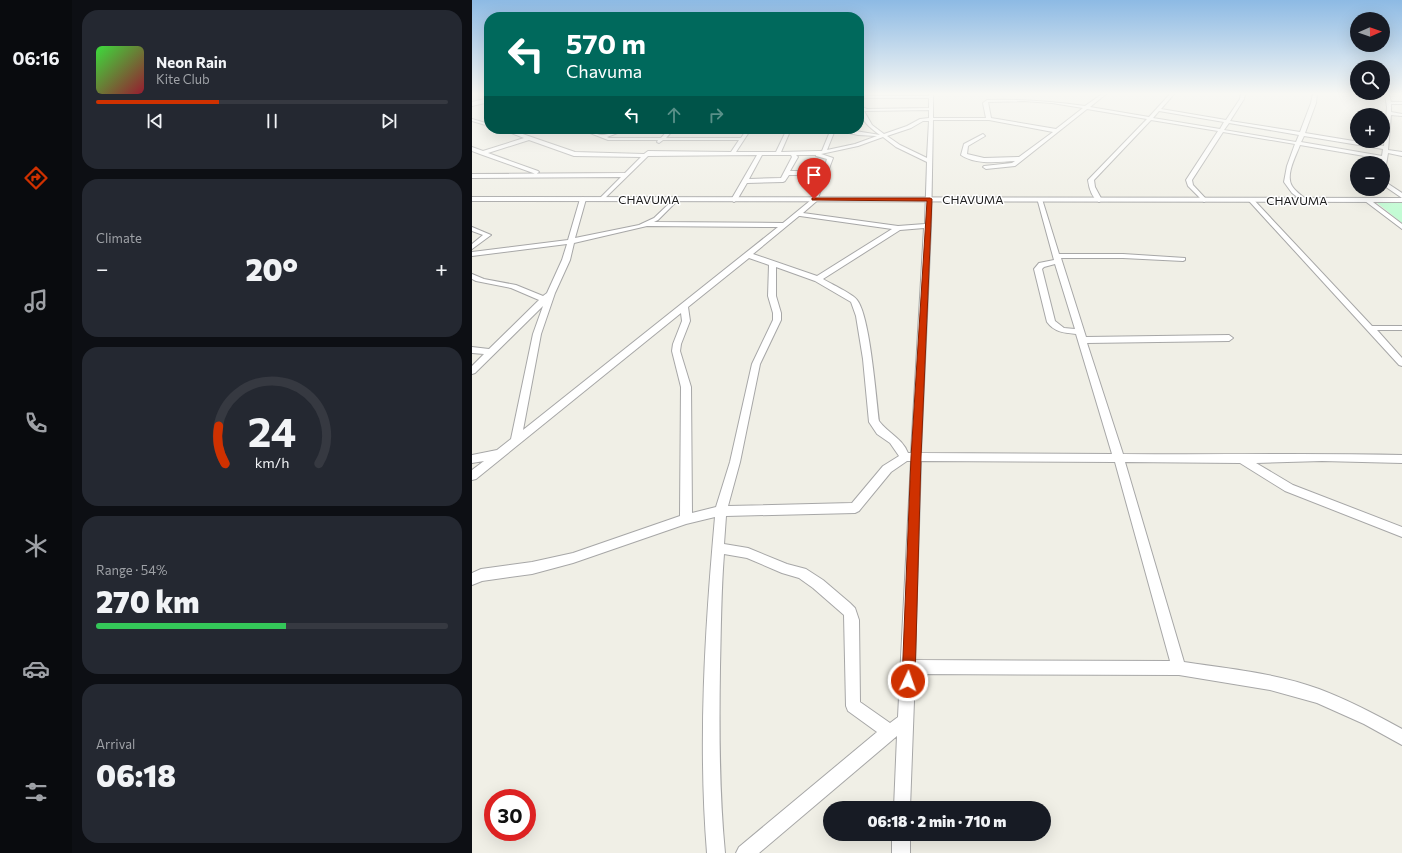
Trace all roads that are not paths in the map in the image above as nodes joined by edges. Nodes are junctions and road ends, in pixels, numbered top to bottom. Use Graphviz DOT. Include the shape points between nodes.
graph roads {
  1 [pos="516,134"];
  2 [pos="594,134"];
  3 [pos="611,134"];
  4 [pos="666,134"];
  5 [pos="746,134"];
  6 [pos="787,134"];
  7 [pos="831,134"];
  8 [pos="858,134"];
  9 [pos="886,134"];
  10 [pos="931,134"];
  11 [pos="1053,134"];
  12 [pos="1135,134"];
  13 [pos="1220,134"];
  14 [pos="1238,134"];
  15 [pos="1303,134"];
  16 [pos="882,135"];
  17 [pos="982,135"];
  18 [pos="602,137"];
  19 [pos="528,139"];
  20 [pos="661,139"];
  21 [pos="743,139"];
  22 [pos="656,144"];
  23 [pos="1297,144"];
  24 [pos="472,149"];
  25 [pos="652,149"];
  26 [pos="1387,150"];
  27 [pos="824,152"];
  28 [pos="482,153"];
  29 [pos="732,154"];
  30 [pos="760,154"];
  31 [pos="778,154"];
  32 [pos="793,154"];
  33 [pos="812,154"];
  34 [pos="1402,154"];
  35 [pos="646,155"];
  36 [pos="1373,156"];
  37 [pos="1386,156"];
  38 [pos="1022,159"];
  39 [pos="930,161"];
  40 [pos="986,167"];
  41 [pos="788,173"];
  42 [pos="825,173"];
  43 [pos="544,175"];
  44 [pos="625,175"];
  45 [pos="472,176"];
  46 [pos="746,181"];
  47 [pos="1390,188"];
  48 [pos="1402,196"];
  49 [pos="472,198"];
  50 [pos="583,199"];
  51 [pos="602,199"];
  52 [pos="676,199"];
  53 [pos="815,199"];
  54 [pos="930,199"];
  55 [pos="1039,199"];
  56 [pos="734,200"];
  57 [pos="1099,200"];
  58 [pos="1204,200"];
  59 [pos="1251,200"];
  60 [pos="1304,200"];
  61 [pos="1367,200"];
  62 [pos="1402,200"];
  63 [pos="800,214"];
  64 [pos="648,224"];
  65 [pos="786,225"];
  66 [pos="928,226"];
  67 [pos="1402,227"];
  68 [pos="898,228"];
  69 [pos="472,229"];
  70 [pos="573,241"];
  71 [pos="472,247"];
  72 [pos="472,254"];
  73 [pos="748,255"];
  74 [pos="1058,258"];
  75 [pos="1183,259"];
  76 [pos="773,263"];
  77 [pos="472,276"];
  78 [pos="818,279"];
  79 [pos="551,293"];
  80 [pos="544,300"];
  81 [pos="684,307"];
  82 [pos="1369,328"];
  83 [pos="1402,328"];
  84 [pos="1082,336"];
  85 [pos="1229,338"];
  86 [pos="472,350"];
  87 [pos="492,352"];
  88 [pos="1402,363"];
  89 [pos="472,371"];
  90 [pos="516,440"];
  91 [pos="500,453"];
  92 [pos="910,457"];
  93 [pos="472,459"];
  94 [pos="1119,459"];
  95 [pos="1242,459"];
  96 [pos="1402,459"];
  97 [pos="472,476"];
  98 [pos="721,511"];
  99 [pos="686,519"];
  100 [pos="1402,532"];
  101 [pos="718,548"];
  102 [pos="472,579"];
  103 [pos="909,668"];
  104 [pos="1179,668"];
  105 [pos="906,721"];
  106 [pos="890,732"];
  107 [pos="1402,737"];
  108 [pos="902,801"];
  109 [pos="902,841"];
  110 [pos="716,853"];
  111 [pos="745,853"];
  112 [pos="901,853"];
  1 -- 19 [label="street"];
  2 -- 18 [label="street"];
  3 -- 18 [label="street"];
  4 -- 20 [label="street"];
  5 -- 21 [label="street"];
  6 -- 31 [label="street"];
  7 -- 27 [label="street"];
  8 -- 16 [label="street"];
  9 -- 16 [label="street"];
  10 -- 39 [label="street"];
  11 -- 38 [label="street"];
  12 -- 57 [label="street" via="1091,180"];
  13 -- 58 [label="street" via="1189,180 1190,185"];
  14 -- 23 [label="street"];
  15 -- 23 [label="street"];
  15 -- 26 [label="street"];
  16 -- 27 [label="street" via="856,145"];
  16 -- 39 [label="street" via="898,146"];
  17 -- 38 [label="street" via="966,145 964,155 986,159"];
  18 -- 20 [label="street"];
  19 -- 28 [label="street"];
  19 -- 35 [label="street" via="574,154"];
  20 -- 21 [label="street"];
  20 -- 22 [label="street"];
  21 -- 29 [label="street"];
  23 -- 36 [label="street"];
  23 -- 60 [label="street" via="1286,182"];
  24 -- 28 [label="street"];
  25 -- 35 [label="street"];
  26 -- 34 [label="street"];
  26 -- 37 [label="street"];
  27 -- 33 [label="street"];
  28 -- 43 [label="street"];
  29 -- 30 [label="street"];
  29 -- 35 [label="street"];
  30 -- 31 [label="street"];
  30 -- 46 [label="street"];
  31 -- 32 [label="street"];
  32 -- 33 [label="street"];
  32 -- 41 [label="street" via="795,157"];
  33 -- 42 [label="street" via="830,158"];
  35 -- 44 [label="street"];
  38 -- 40 [label="street" via="1011,166"];
  39 -- 54 [label="street"];
  41 -- 42 [label="street"];
  41 -- 46 [label="street" via="783,180"];
  42 -- 53 [label="street"];
  43 -- 44 [label="street"];
  43 -- 45 [label="street"];
  44 -- 51 [label="street"];
  46 -- 56 [label="street"];
  47 -- 48 [label="street"];
  49 -- 50 [label="street, CHAVUMA"];
  50 -- 51 [label="street, CHAVUMA"];
  50 -- 70 [label="street"];
  51 -- 52 [label="street, CHAVUMA"];
  52 -- 56 [label="street, CHAVUMA"];
  52 -- 64 [label="street" via="663,214"];
  53 -- 54 [label="street, CHAVUMA"];
  53 -- 56 [label="street, CHAVUMA"];
  53 -- 63 [label="street"];
  54 -- 55 [label="street, CHAVUMA"];
  54 -- 66 [label="street"];
  55 -- 57 [label="street, CHAVUMA"];
  55 -- 74 [label="street"];
  57 -- 58 [label="street, CHAVUMA"];
  58 -- 59 [label="street, CHAVUMA"];
  59 -- 60 [label="street, CHAVUMA"];
  59 -- 82 [label="street"];
  60 -- 61 [label="street, CHAVUMA"];
  61 -- 62 [label="street, CHAVUMA"];
  61 -- 67 [label="street"];
  63 -- 65 [label="street"];
  63 -- 68 [label="street"];
  64 -- 65 [label="street"];
  64 -- 70 [label="street"];
  65 -- 73 [label="street"];
  66 -- 68 [label="street"];
  66 -- 92 [label="street"];
  68 -- 78 [label="street"];
  69 -- 71 [label="street" via="488,235"];
  70 -- 72 [label="street"];
  70 -- 79 [label="street"];
  73 -- 76 [label="street"];
  73 -- 81 [label="street"];
  74 -- 75 [label="street" via="1123,256"];
  74 -- 84 [label="street"];
  74 -- 84 [label="street" via="1038,269 1051,322 1054,327"];
  76 -- 78 [label="street"];
  76 -- 98 [label="street" via="772,296 777,320 756,364 735,462"];
  77 -- 80 [label="street" via="482,281 502,283 526,290"];
  78 -- 92 [label="street" via="854,301 867,359 874,422"];
  79 -- 80 [label="street"];
  79 -- 90 [label="street" via="537,334"];
  80 -- 87 [label="street"];
  81 -- 90 [label="street"];
  81 -- 99 [label="street" via="686,321 676,351 686,386"];
  82 -- 83 [label="street"];
  82 -- 88 [label="street"];
  84 -- 85 [label="street"];
  84 -- 94 [label="street"];
  86 -- 87 [label="street"];
  87 -- 89 [label="street"];
  90 -- 91 [label="street"];
  91 -- 93 [label="street"];
  91 -- 97 [label="street"];
  92 -- 94 [label="street"];
  92 -- 98 [label="street" via="887,469 855,508"];
  92 -- 103 [label="street"];
  94 -- 95 [label="street"];
  94 -- 104 [label="street"];
  95 -- 96 [label="street"];
  95 -- 100 [label="street" via="1289,488"];
  98 -- 99 [label="street"];
  98 -- 101 [label="street"];
  99 -- 102 [label="street" via="573,558 526,569 481,575"];
  101 -- 106 [label="street" via="748,552 786,569 802,573 850,612 853,706"];
  101 -- 110 [label="street" via="711,725 712,809"];
  103 -- 104 [label="street"];
  103 -- 105 [label="street"];
  104 -- 107 [label="street" via="1270,683 1318,696"];
  105 -- 106 [label="street"];
  105 -- 108 [label="street"];
  106 -- 111 [label="street"];
  109 -- 112 [label="street"];
}
